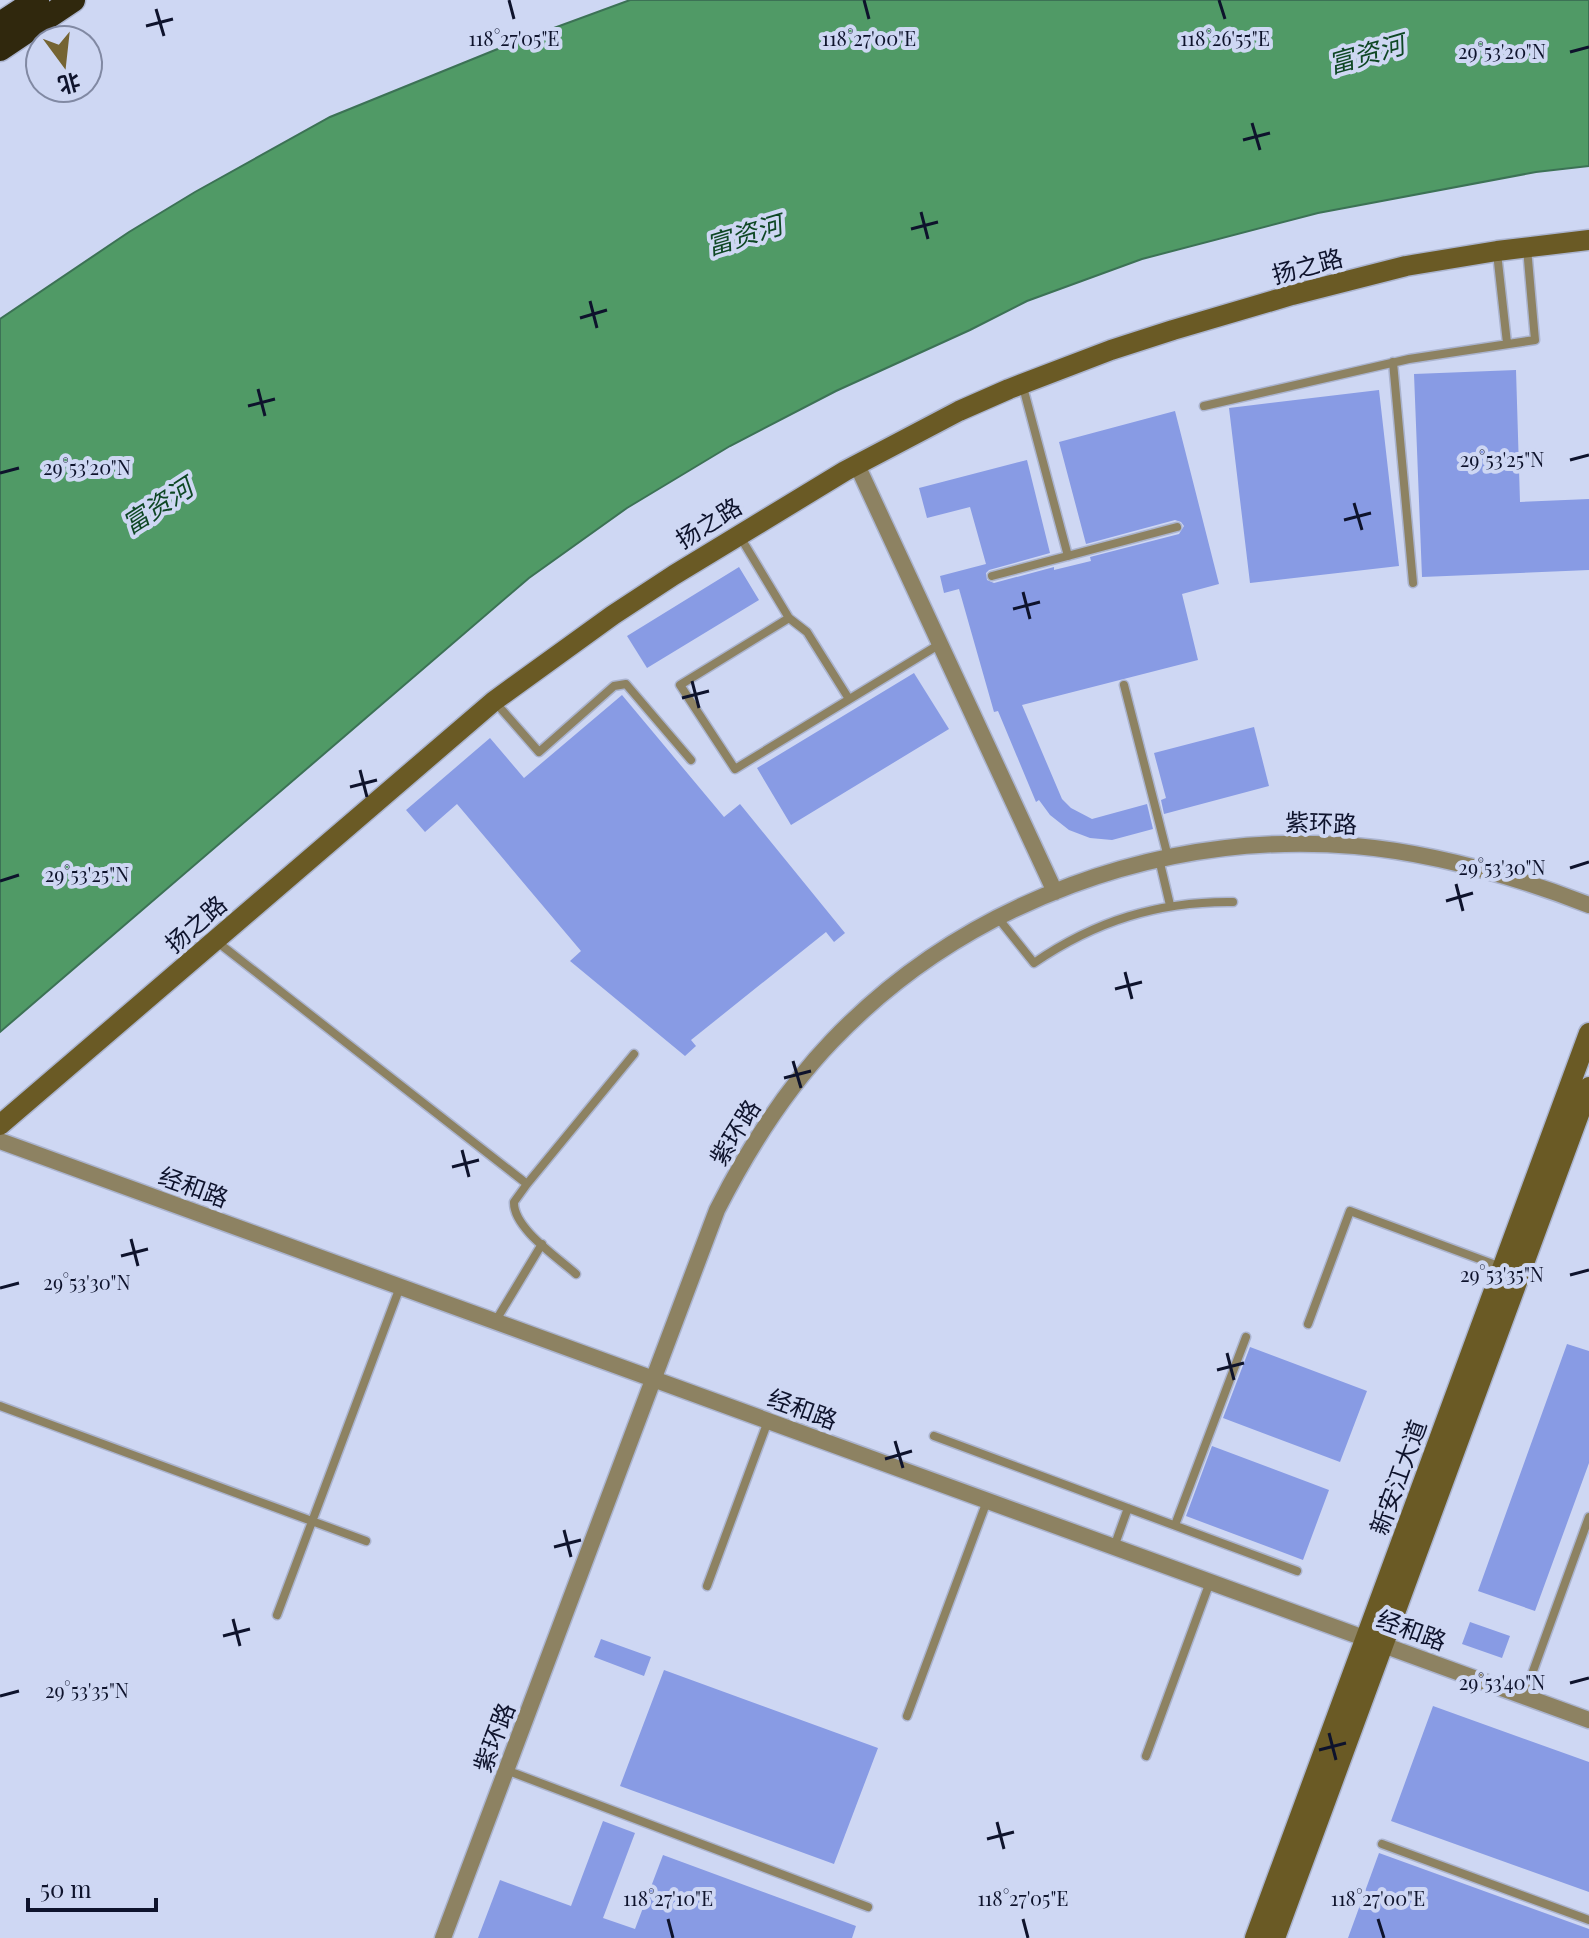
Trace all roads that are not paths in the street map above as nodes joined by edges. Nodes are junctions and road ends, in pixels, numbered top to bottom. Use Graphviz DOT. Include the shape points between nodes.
graph roads {
  1 [pos="37,0"];
  2 [pos="73,0"];
  3 [pos="0,24"];
  4 [pos="0,49"];
  5 [pos="1589,240"];
  6 [pos="1527,247"];
  7 [pos="1497,251"];
  8 [pos="1507,343"];
  9 [pos="1393,362"];
  10 [pos="1022,384"];
  11 [pos="1204,406"];
  12 [pos="857,465"];
  13 [pos="1177,527"];
  14 [pos="739,533"];
  15 [pos="1068,556"];
  16 [pos="992,576"];
  17 [pos="1413,583"];
  18 [pos="789,618"];
  19 [pos="940,644"];
  20 [pos="1124,685"];
  21 [pos="849,699"];
  22 [pos="494,701"];
  23 [pos="691,760"];
  24 [pos="1163,858"];
  25 [pos="1055,892"];
  26 [pos="1233,902"];
  27 [pos="1170,905"];
  28 [pos="1589,905"];
  29 [pos="998,917"];
  30 [pos="216,940"];
  31 [pos="1589,1033"];
  32 [pos="634,1054"];
  33 [pos="1589,1087"];
  34 [pos="0,1125"];
  35 [pos="0,1141"];
  36 [pos="527,1184"];
  37 [pos="542,1244"];
  38 [pos="1502,1267"];
  39 [pos="576,1274"];
  40 [pos="400,1287"];
  41 [pos="495,1322"];
  42 [pos="1308,1324"];
  43 [pos="1246,1337"];
  44 [pos="653,1379"];
  45 [pos="0,1406"];
  46 [pos="768,1421"];
  47 [pos="934,1436"];
  48 [pos="987,1501"];
  49 [pos="1128,1508"];
  50 [pos="1589,1517"];
  51 [pos="312,1521"];
  52 [pos="1175,1525"];
  53 [pos="366,1541"];
  54 [pos="1114,1547"];
  55 [pos="1297,1571"];
  56 [pos="1210,1582"];
  57 [pos="707,1586"];
  58 [pos="277,1615"];
  59 [pos="1374,1641"];
  60 [pos="1524,1696"];
  61 [pos="907,1716"];
  62 [pos="1589,1720"];
  63 [pos="1146,1756"];
  64 [pos="506,1770"];
  65 [pos="1382,1844"];
  66 [pos="868,1907"];
  67 [pos="1589,1920"];
  68 [pos="443,1938"];
  69 [pos="1255,1938"];
  70 [pos="1275,1938"];
  1 -- 3 [label="highway"];
  2 -- 4 [label="highway"];
  5 -- 6 [label="main road, 扬之路"];
  6 -- 7 [label="main road, 扬之路"];
  6 -- 8 [label="lane" via="1535,340"];
  7 -- 8 [label="lane"];
  7 -- 10 [label="main road, 扬之路" via="1306,291 1111,350"];
  8 -- 9 [label="lane"];
  9 -- 11 [label="lane"];
  9 -- 17 [label="lane"];
  10 -- 12 [label="main road, 扬之路"];
  10 -- 15 [label="lane"];
  12 -- 14 [label="main road, 扬之路"];
  12 -- 19 [label="street"];
  13 -- 15 [label="lane"];
  14 -- 18 [label="lane"];
  14 -- 22 [label="main road, 扬之路"];
  15 -- 16 [label="lane"];
  18 -- 21 [label="lane" via="807,632"];
  18 -- 21 [label="lane" via="680,685 735,769"];
  19 -- 21 [label="lane"];
  19 -- 25 [label="street"];
  20 -- 24 [label="lane"];
  22 -- 23 [label="lane" via="539,752 614,686 626,684"];
  22 -- 30 [label="main road, 扬之路"];
  24 -- 25 [label="street, 紫环路"];
  24 -- 27 [label="lane"];
  24 -- 28 [label="street, 紫环路" via="1249,845 1355,846 1476,867"];
  25 -- 29 [label="street, 紫环路"];
  26 -- 27 [label="lane"];
  27 -- 29 [label="lane" via="1098,926 1034,963"];
  29 -- 44 [label="street, 紫环路" via="888,988 831,1042 781,1102 717,1210"];
  30 -- 34 [label="main road, 扬之路"];
  30 -- 36 [label="lane"];
  31 -- 38 [label="main road, 新安江大道"];
  32 -- 36 [label="lane"];
  33 -- 59 [label="main road, 新安江大道"];
  35 -- 40 [label="street, 经和路"];
  36 -- 37 [label="lane" via="514,1209 519,1223"];
  37 -- 39 [label="lane"];
  37 -- 41 [label="lane"];
  38 -- 42 [label="lane" via="1350,1211"];
  38 -- 59 [label="main road, 新安江大道"];
  40 -- 41 [label="street, 经和路"];
  40 -- 51 [label="lane"];
  41 -- 44 [label="street, 经和路"];
  43 -- 52 [label="lane"];
  44 -- 46 [label="street, 经和路"];
  44 -- 64 [label="street, 紫环路"];
  45 -- 51 [label="lane"];
  46 -- 48 [label="street, 经和路"];
  46 -- 57 [label="lane"];
  47 -- 49 [label="lane"];
  48 -- 54 [label="street, 经和路"];
  48 -- 61 [label="lane"];
  49 -- 52 [label="lane"];
  49 -- 54 [label="lane"];
  50 -- 60 [label="lane"];
  51 -- 53 [label="lane"];
  51 -- 58 [label="lane"];
  52 -- 55 [label="lane"];
  54 -- 56 [label="street, 经和路"];
  56 -- 59 [label="street, 经和路"];
  56 -- 63 [label="lane"];
  59 -- 60 [label="street, 经和路"];
  59 -- 69 [label="main road, 新安江大道"];
  59 -- 70 [label="main road, 新安江大道"];
  60 -- 62 [label="street, 经和路"];
  64 -- 66 [label="lane"];
  64 -- 68 [label="street, 紫环路"];
  65 -- 67 [label="lane"];
}
